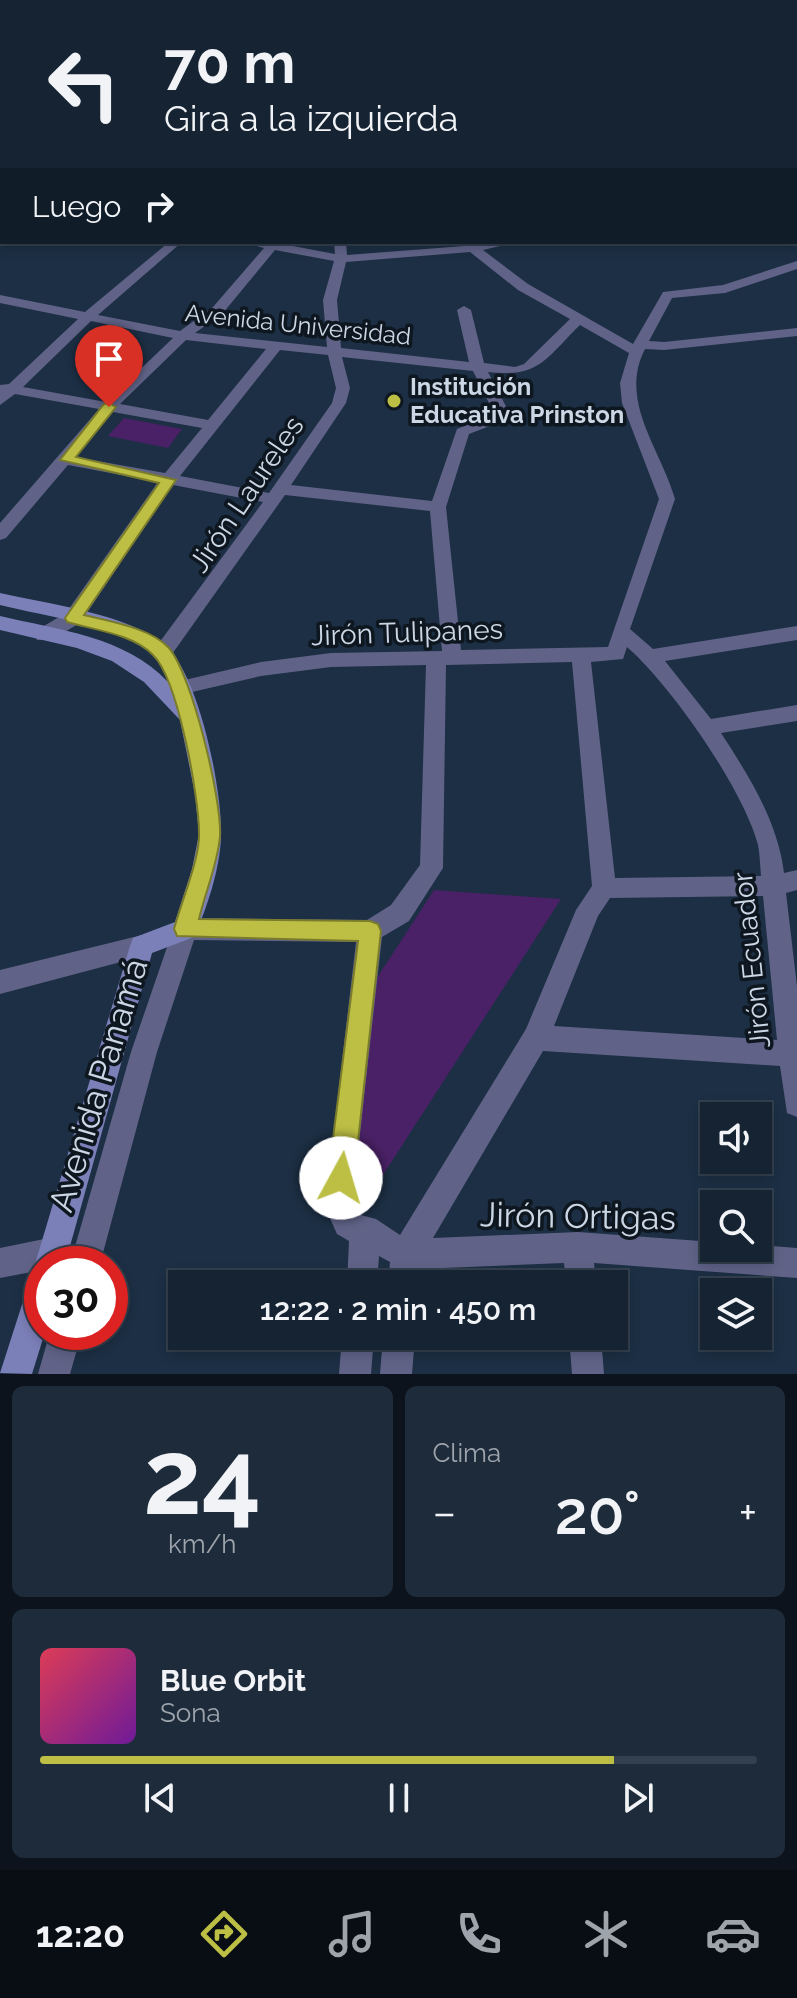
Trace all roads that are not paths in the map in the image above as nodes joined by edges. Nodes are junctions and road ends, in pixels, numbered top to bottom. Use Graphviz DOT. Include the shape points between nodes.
graph roads {
  1 [pos="100,0"];
  2 [pos="124,0"];
  3 [pos="174,244"];
  4 [pos="260,244"];
  5 [pos="340,244"];
  6 [pos="500,244"];
  7 [pos="272,246"];
  8 [pos="474,249"];
  9 [pos="341,259"];
  10 [pos="797,265"];
  11 [pos="0,299"];
  12 [pos="464,310"];
  13 [pos="90,315"];
  14 [pos="578,319"];
  15 [pos="797,332"];
  16 [pos="183,336"];
  17 [pos="275,347"];
  18 [pos="637,347"];
  19 [pos="334,353"];
  20 [pos="477,364"];
  21 [pos="6,388"];
  22 [pos="0,401"];
  23 [pos="109,407"];
  24 [pos="210,425"];
  25 [pos="67,460"];
  26 [pos="168,480"];
  27 [pos="274,493"];
  28 [pos="438,507"];
  29 [pos="0,534"];
  30 [pos="0,599"];
  31 [pos="73,618"];
  32 [pos="0,623"];
  33 [pos="620,631"];
  34 [pos="797,633"];
  35 [pos="44,635"];
  36 [pos="163,652"];
  37 [pos="444,656"];
  38 [pos="652,656"];
  39 [pos="581,657"];
  40 [pos="179,688"];
  41 [pos="797,713"];
  42 [pos="190,720"];
  43 [pos="704,728"];
  44 [pos="785,883"];
  45 [pos="604,888"];
  46 [pos="185,929"];
  47 [pos="370,931"];
  48 [pos="142,946"];
  49 [pos="0,982"];
  50 [pos="536,1038"];
  51 [pos="792,1054"];
  52 [pos="797,1103"];
  53 [pos="365,1230"];
  54 [pos="55,1246"];
  55 [pos="90,1246"];
  56 [pos="578,1247"];
  57 [pos="24,1261"];
  58 [pos="0,1263"];
  59 [pos="797,1263"];
  60 [pos="405,1269"];
  61 [pos="363,1270"];
  62 [pos="580,1270"];
  63 [pos="24,1348"];
  64 [pos="61,1350"];
  65 [pos="357,1350"];
  66 [pos="398,1350"];
  67 [pos="586,1350"];
  68 [pos="16,1374"];
  69 [pos="54,1374"];
  70 [pos="355,1374"];
  71 [pos="396,1374"];
  72 [pos="588,1374"];
  1 -- 2 [label="street"];
  3 -- 13 [label="street"];
  4 -- 7 [label="street"];
  5 -- 9 [label="street, Jirón Laureles"];
  6 -- 8 [label="street"];
  7 -- 9 [label="street"];
  7 -- 16 [label="street" via="218,310"];
  8 -- 9 [label="street"];
  8 -- 14 [label="street" via="523,287"];
  9 -- 19 [label="street, Jirón Laureles" via="330,300"];
  10 -- 18 [label="street" via="753,282 671,294 661,302"];
  11 -- 13 [label="street, Avenida Universidad"];
  12 -- 20 [label="street"];
  13 -- 16 [label="street, Avenida Universidad"];
  13 -- 21 [label="street"];
  14 -- 18 [label="street"];
  14 -- 20 [label="street, Avenida Universidad" via="529,367 516,371"];
  15 -- 18 [label="street"];
  16 -- 17 [label="street, Avenida Universidad"];
  16 -- 23 [label="street"];
  17 -- 19 [label="street, Avenida Universidad"];
  17 -- 24 [label="street"];
  18 -- 33 [label="street" via="624,387 667,499"];
  19 -- 20 [label="street, Avenida Universidad"];
  19 -- 27 [label="street, Jirón Laureles" via="343,388 339,403"];
  20 -- 28 [label="street" via="502,414 462,432"];
  21 -- 22 [label="street"];
  21 -- 23 [label="street"];
  23 -- 24 [label="street"];
  23 -- 25 [label="street"];
  24 -- 26 [label="street"];
  25 -- 26 [label="street"];
  25 -- 29 [label="street"];
  26 -- 27 [label="street"];
  26 -- 31 [label="street"];
  27 -- 28 [label="street"];
  27 -- 36 [label="street, Jirón Laureles" via="210,594"];
  28 -- 37 [label="street"];
  30 -- 31 [label="street"];
  31 -- 35 [label="street"];
  31 -- 36 [label="street" via="108,626"];
  32 -- 35 [label="street, Avenida Panamá"];
  33 -- 38 [label="street, Jirón Ecuador"];
  33 -- 39 [label="street, Jirón Tulipanes" via="616,654"];
  34 -- 38 [label="street"];
  35 -- 42 [label="street, Avenida Panamá" via="125,658 152,677"];
  36 -- 40 [label="street, Avenida Panamá"];
  37 -- 39 [label="street, Jirón Tulipanes"];
  37 -- 40 [label="street, Jirón Tulipanes" via="331,660"];
  37 -- 47 [label="street" via="431,868 400,913"];
  38 -- 43 [label="street, Jirón Ecuador"];
  39 -- 45 [label="street"];
  40 -- 42 [label="street, Avenida Panamá"];
  41 -- 43 [label="street"];
  42 -- 46 [label="street, Avenida Panamá" via="210,836"];
  43 -- 44 [label="street, Jirón Ecuador" via="755,809"];
  44 -- 45 [label="street"];
  44 -- 51 [label="street, Jirón Ecuador"];
  45 -- 50 [label="street" via="588,910"];
  46 -- 47 [label="street"];
  46 -- 48 [label="street, Avenida Panamá"];
  46 -- 55 [label="street, Avenida Panamá"];
  47 -- 53 [label="street" via="340,1207 347,1224"];
  48 -- 49 [label="street"];
  48 -- 54 [label="street, Avenida Panamá"];
  50 -- 51 [label="street"];
  50 -- 60 [label="street"];
  51 -- 52 [label="street, Jirón Ecuador"];
  53 -- 60 [label="street"];
  53 -- 61 [label="street"];
  56 -- 59 [label="street, Jirón Ortigas"];
  56 -- 60 [label="street, Jirón Ortigas"];
  56 -- 62 [label="street"];
  57 -- 58 [label="street"];
  63 -- 68 [label="street"];
  64 -- 69 [label="street"];
  65 -- 70 [label="street"];
  66 -- 71 [label="street"];
  67 -- 72 [label="street"];
}
